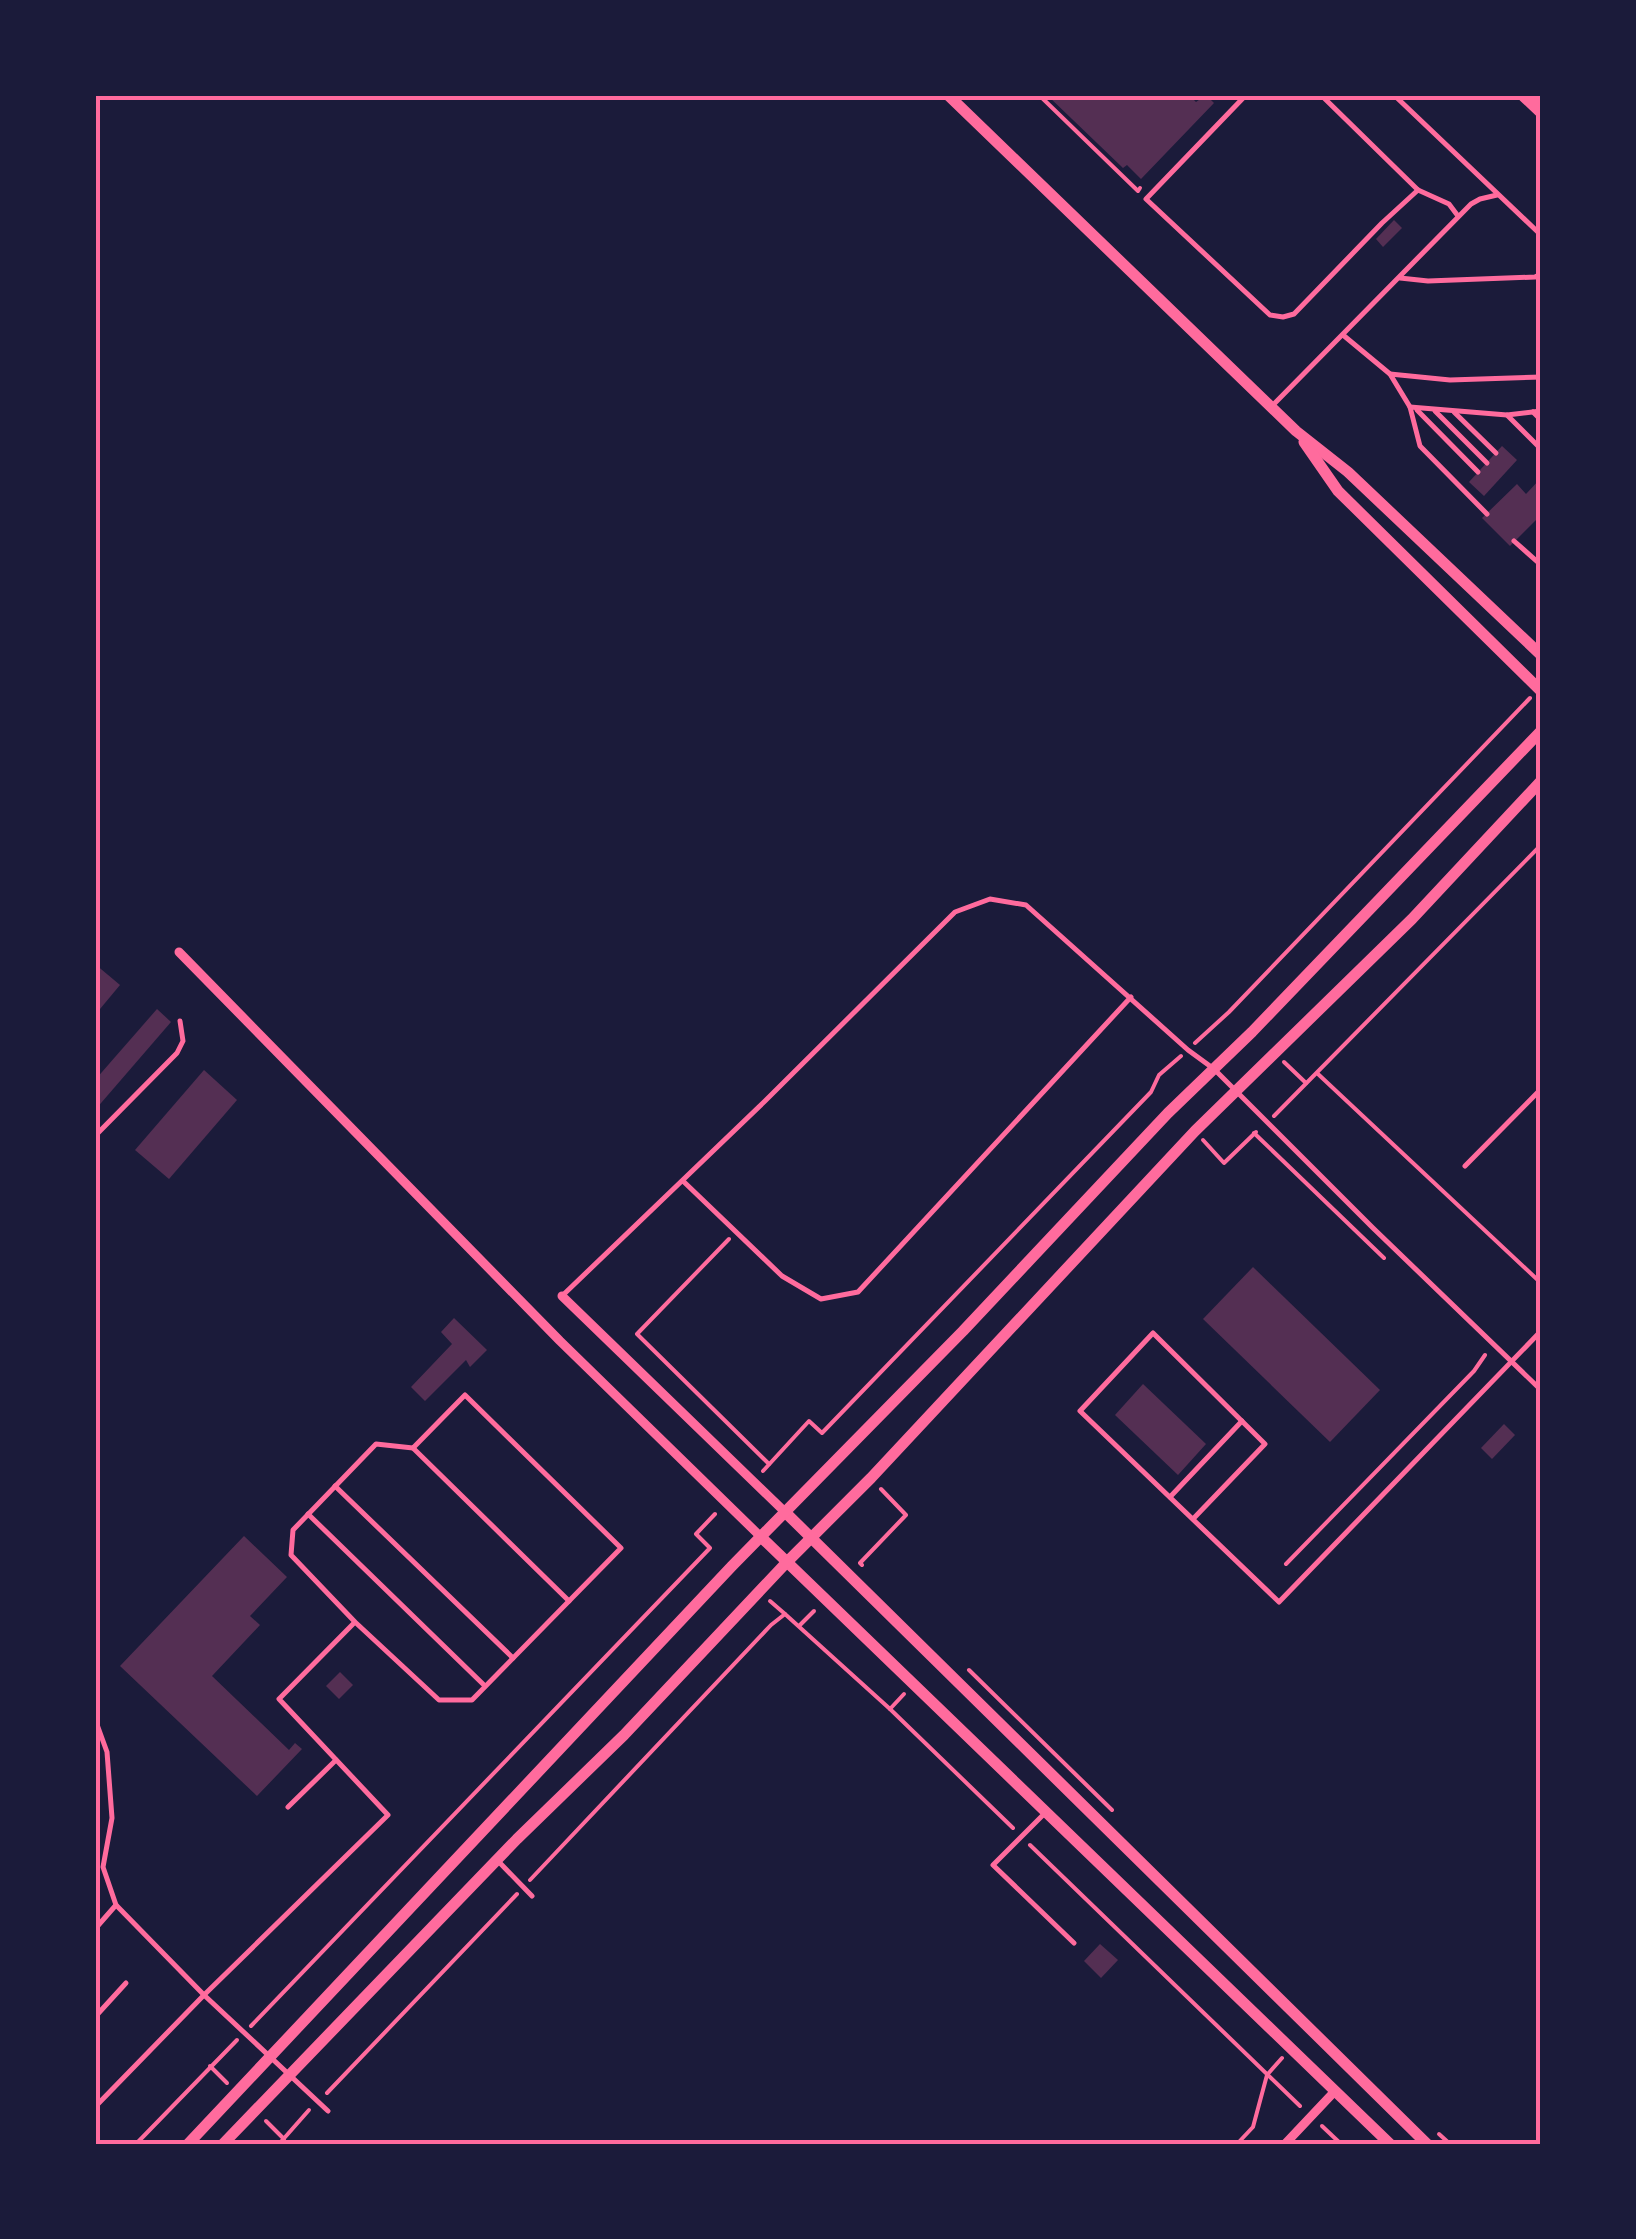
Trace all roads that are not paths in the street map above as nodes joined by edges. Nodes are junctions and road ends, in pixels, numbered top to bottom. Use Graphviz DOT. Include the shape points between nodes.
graph roads {
  1 [pos="948,95"];
  2 [pos="1246,95"];
  3 [pos="1322,95"];
  4 [pos="1394,95"];
  5 [pos="1525,95"];
  6 [pos="1541,110"];
  7 [pos="1418,190"];
  8 [pos="1497,195"];
  9 [pos="1458,216"];
  10 [pos="1541,235"];
  11 [pos="1541,274"];
  12 [pos="1398,278"];
  13 [pos="1342,335"];
  14 [pos="1390,374"];
  15 [pos="1541,376"];
  16 [pos="1272,406"];
  17 [pos="1412,407"];
  18 [pos="1433,409"];
  19 [pos="1452,410"];
  20 [pos="1537,412"];
  21 [pos="1506,415"];
  22 [pos="1541,420"];
  23 [pos="1296,431"];
  24 [pos="1541,449"];
  25 [pos="1496,453"];
  26 [pos="1487,463"];
  27 [pos="1478,472"];
  28 [pos="1487,514"];
  29 [pos="1514,541"];
  30 [pos="1541,565"];
  31 [pos="1541,656"];
  32 [pos="1540,690"];
  33 [pos="1541,731"];
  34 [pos="1541,781"];
  35 [pos="179,952"];
  36 [pos="1131,997"];
  37 [pos="180,1021"];
  38 [pos="1214,1068"];
  39 [pos="1541,1089"];
  40 [pos="1236,1090"];
  41 [pos="95,1136"];
  42 [pos="1465,1166"];
  43 [pos="682,1180"];
  44 [pos="562,1296"];
  45 [pos="1541,1331"];
  46 [pos="1512,1361"];
  47 [pos="1541,1390"];
  48 [pos="1242,1420"];
  49 [pos="413,1448"];
  50 [pos="335,1486"];
  51 [pos="1170,1497"];
  52 [pos="785,1512"];
  53 [pos="308,1514"];
  54 [pos="1193,1518"];
  55 [pos="761,1537"];
  56 [pos="811,1538"];
  57 [pos="786,1564"];
  58 [pos="569,1601"];
  59 [pos="356,1622"];
  60 [pos="513,1658"];
  61 [pos="485,1686"];
  62 [pos="95,1719"];
  63 [pos="336,1760"];
  64 [pos="288,1806"];
  65 [pos="1045,1813"];
  66 [pos="496,1860"];
  67 [pos="532,1896"];
  68 [pos="116,1905"];
  69 [pos="95,1928"];
  70 [pos="1074,1943"];
  71 [pos="126,1984"];
  72 [pos="204,1996"];
  73 [pos="1286,2007"];
  74 [pos="95,2017"];
  75 [pos="1267,2026"];
  76 [pos="270,2057"];
  77 [pos="289,2076"];
  78 [pos="1335,2090"];
  79 [pos="95,2107"];
  80 [pos="328,2111"];
  81 [pos="188,2144"];
  82 [pos="224,2144"];
  83 [pos="1285,2144"];
  84 [pos="1390,2144"];
  85 [pos="1427,2144"];
  1 -- 16 [label="street"];
  2 -- 7 [label="lane" via="1146,199 1270,315 1294,314"];
  3 -- 7 [label="lane"];
  4 -- 8 [label="lane"];
  5 -- 6 [label="highway"];
  7 -- 9 [label="lane"];
  8 -- 9 [label="lane"];
  8 -- 10 [label="lane"];
  9 -- 12 [label="lane"];
  11 -- 12 [label="lane"];
  12 -- 13 [label="lane"];
  13 -- 14 [label="lane"];
  13 -- 16 [label="lane"];
  14 -- 15 [label="lane" via="1450,380"];
  14 -- 17 [label="lane"];
  16 -- 23 [label="street"];
  17 -- 18 [label="lane"];
  17 -- 27 [label="lane"];
  17 -- 28 [label="lane" via="1420,446"];
  18 -- 19 [label="lane"];
  18 -- 26 [label="lane"];
  19 -- 21 [label="lane"];
  19 -- 25 [label="lane"];
  20 -- 21 [label="lane"];
  20 -- 22 [label="lane"];
  21 -- 24 [label="lane"];
  23 -- 31 [label="street"];
  23 -- 32 [label="street" via="1338,491"];
  29 -- 30 [label="lane"];
  33 -- 38 [label="street"];
  34 -- 40 [label="street" via="1412,919"];
  35 -- 55 [label="street"];
  36 -- 38 [label="lane"];
  36 -- 43 [label="lane" via="1026,905 990,899 955,912"];
  36 -- 43 [label="lane" via="858,1292 821,1299 782,1276"];
  37 -- 41 [label="lane" via="177,1053"];
  38 -- 40 [label="lane"];
  38 -- 52 [label="street"];
  39 -- 42 [label="lane"];
  40 -- 46 [label="lane"];
  40 -- 56 [label="street"];
  43 -- 44 [label="lane"];
  44 -- 52 [label="street"];
  45 -- 46 [label="lane"];
  46 -- 47 [label="lane"];
  46 -- 54 [label="lane" via="1280,1602"];
  48 -- 51 [label="lane"];
  48 -- 51 [label="lane" via="1152,1333 1080,1411"];
  48 -- 54 [label="lane" via="1265,1444"];
  49 -- 50 [label="lane" via="376,1444"];
  49 -- 58 [label="lane"];
  49 -- 58 [label="lane" via="465,1394 621,1548"];
  50 -- 53 [label="lane"];
  50 -- 60 [label="lane"];
  51 -- 54 [label="lane"];
  52 -- 55 [label="street"];
  52 -- 56 [label="street"];
  53 -- 59 [label="lane" via="293,1530 291,1555"];
  53 -- 61 [label="lane"];
  55 -- 57 [label="street"];
  55 -- 76 [label="street"];
  56 -- 57 [label="street"];
  56 -- 73 [label="street"];
  57 -- 65 [label="street"];
  57 -- 66 [label="street"];
  58 -- 60 [label="lane"];
  59 -- 61 [label="lane" via="439,1700 472,1700"];
  59 -- 63 [label="lane" via="279,1699"];
  60 -- 61 [label="lane"];
  62 -- 68 [label="lane" via="107,1752 112,1818 103,1867"];
  63 -- 64 [label="lane"];
  63 -- 72 [label="lane" via="388,1815"];
  65 -- 70 [label="lane" via="992,1865"];
  65 -- 75 [label="street"];
  66 -- 67 [label="lane"];
  66 -- 77 [label="street"];
  68 -- 69 [label="lane"];
  68 -- 72 [label="lane"];
  71 -- 74 [label="lane"];
  72 -- 76 [label="lane"];
  72 -- 79 [label="lane"];
  73 -- 75 [label="street"];
  73 -- 85 [label="street"];
  75 -- 78 [label="street"];
  76 -- 77 [label="lane"];
  76 -- 81 [label="street"];
  77 -- 80 [label="lane"];
  77 -- 82 [label="street"];
  78 -- 83 [label="street"];
  78 -- 84 [label="street"];
}
